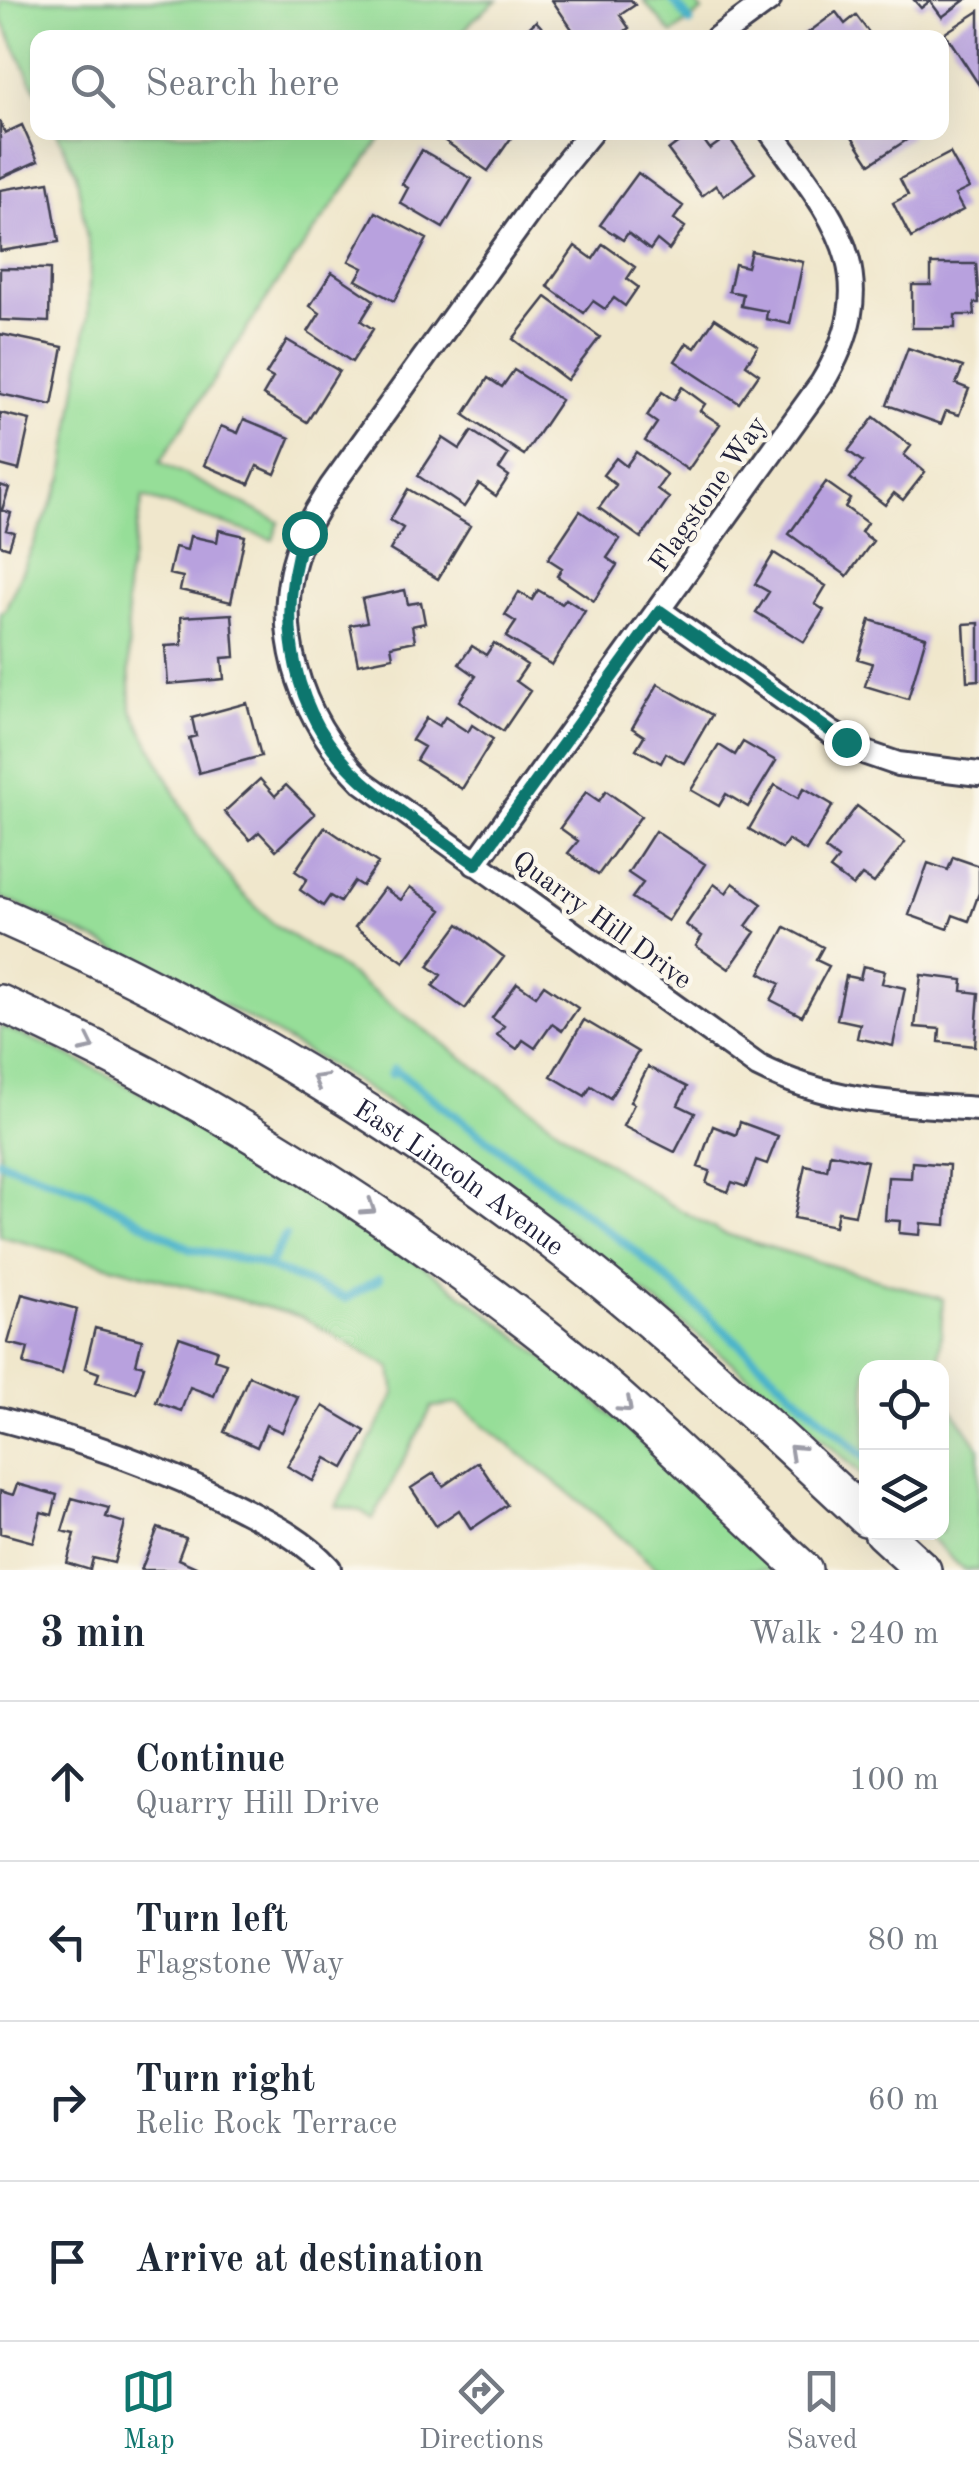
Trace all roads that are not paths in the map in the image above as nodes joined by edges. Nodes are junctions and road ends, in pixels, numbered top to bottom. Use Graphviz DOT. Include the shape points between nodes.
graph roads {
  1 [pos="769,0"];
  2 [pos="728,30"];
  3 [pos="584,140"];
  4 [pos="777,140"];
  5 [pos="660,611"];
  6 [pos="979,774"];
  7 [pos="476,864"];
  8 [pos="0,915"];
  9 [pos="0,1003"];
  10 [pos="979,1110"];
  11 [pos="0,1419"];
  12 [pos="859,1512"];
  13 [pos="890,1540"];
  14 [pos="336,1566"];
  15 [pos="804,1570"];
  16 [pos="922,1570"];
  1 -- 2 [label="street"];
  3 -- 7 [label="street, Quarry Hill Drive" via="331,487 304,533 290,581 297,676 328,743 364,782"];
  4 -- 5 [label="street, Flagstone Way" via="840,235 852,277 849,320 822,384"];
  5 -- 6 [label="street" via="866,753"];
  5 -- 7 [label="street, Flagstone Way"];
  7 -- 10 [label="street, Quarry Hill Drive" via="780,1077 847,1098"];
  12 -- 8 [label="main road, East Lincoln Avenue, one-way" via="669,1338 439,1158 238,1033"];
  9 -- 15 [label="main road, one-way" via="200,1104 396,1226 551,1342"];
  11 -- 14 [label="street" via="99,1446 185,1480"];
  13 -- 16 [label="main road"];
}
